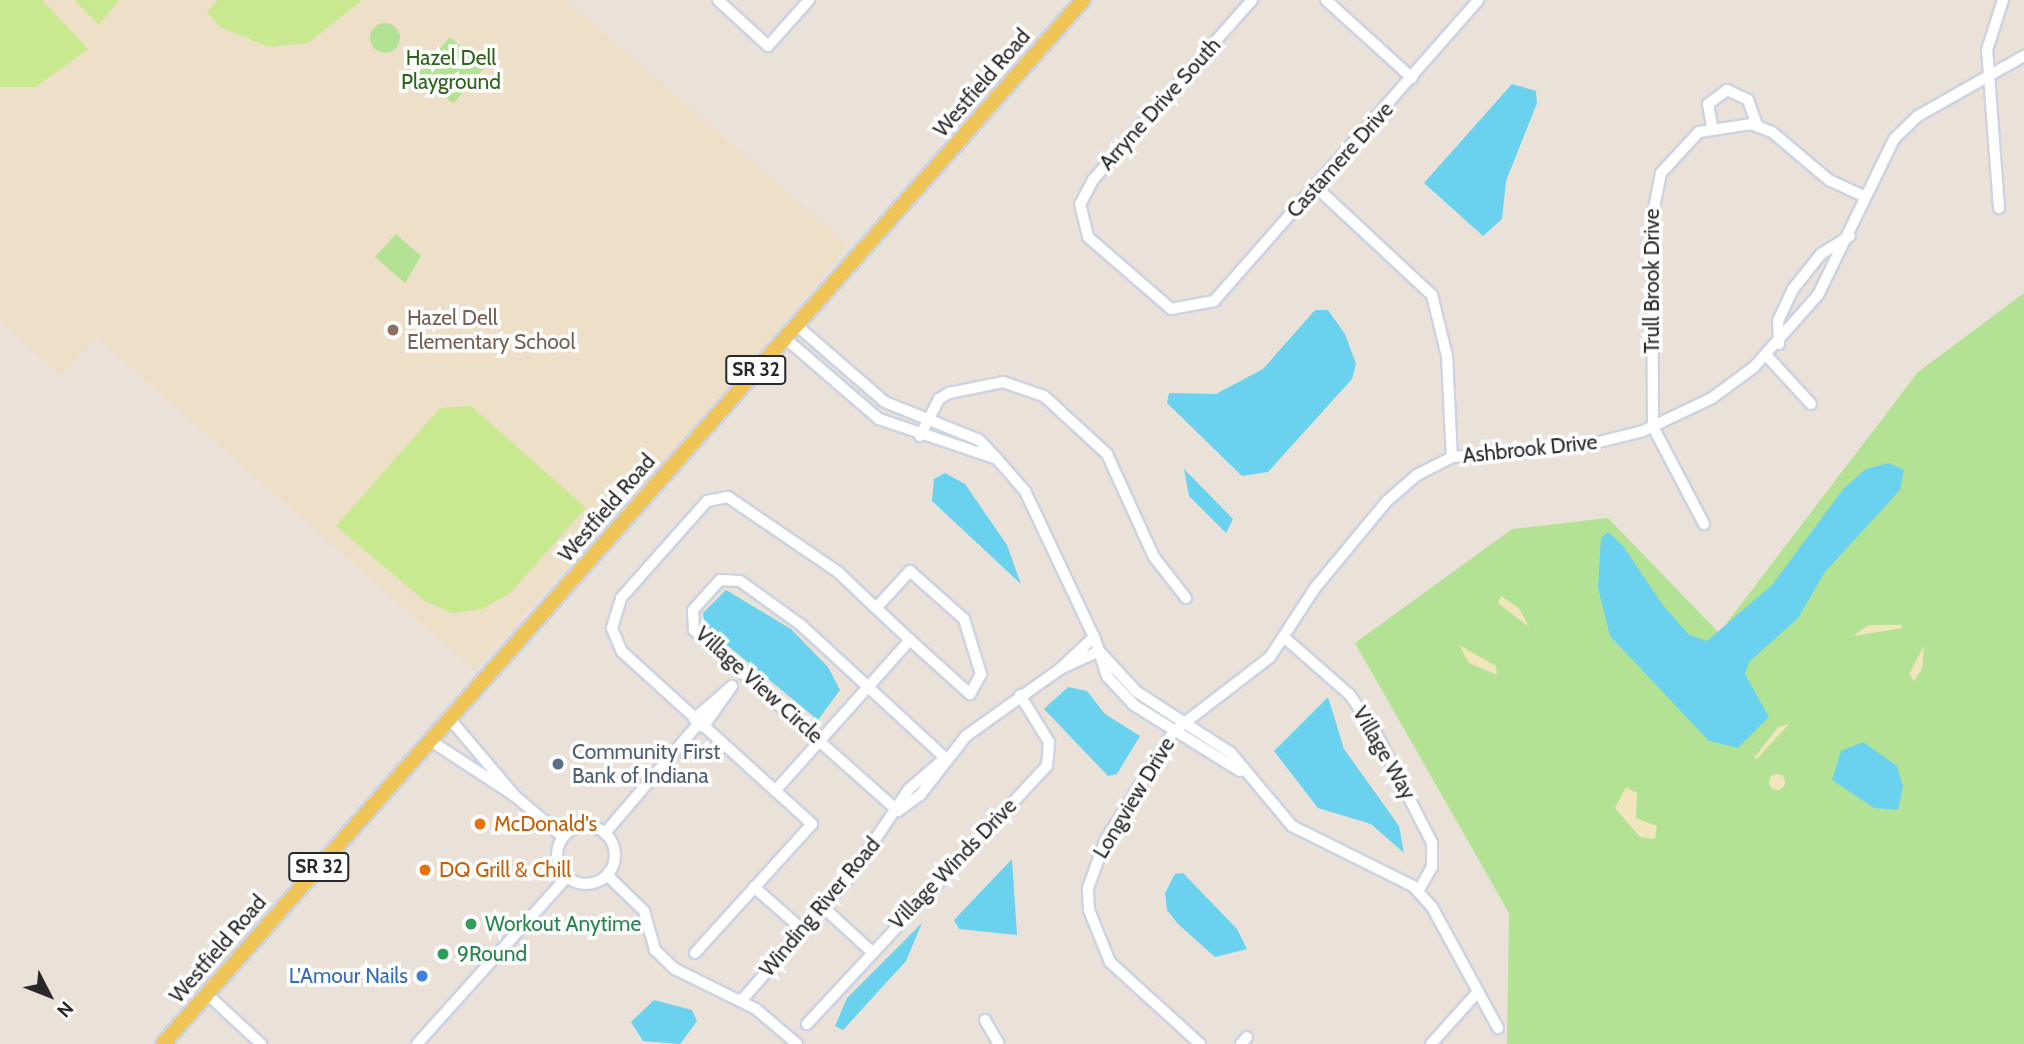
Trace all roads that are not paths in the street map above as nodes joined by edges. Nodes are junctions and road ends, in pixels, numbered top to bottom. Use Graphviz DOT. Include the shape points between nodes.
graph roads {
  1 [pos="718,0"];
  2 [pos="809,0"];
  3 [pos="1083,0"];
  4 [pos="1252,0"];
  5 [pos="1326,0"];
  6 [pos="1478,0"];
  7 [pos="2003,0"];
  8 [pos="2024,56"];
  9 [pos="1990,77"];
  10 [pos="1412,78"];
  11 [pos="1757,125"];
  12 [pos="1712,126"];
  13 [pos="1316,187"];
  14 [pos="1865,197"];
  15 [pos="1999,208"];
  16 [pos="1850,236"];
  17 [pos="1194,309"];
  18 [pos="796,325"];
  19 [pos="785,338"];
  20 [pos="1779,344"];
  21 [pos="1767,356"];
  22 [pos="1811,404"];
  23 [pos="926,419"];
  24 [pos="1653,427"];
  25 [pos="920,436"];
  26 [pos="1452,457"];
  27 [pos="997,458"];
  28 [pos="1704,524"];
  29 [pos="1186,598"];
  30 [pos="876,608"];
  31 [pos="1094,637"];
  32 [pos="1285,638"];
  33 [pos="910,640"];
  34 [pos="1099,651"];
  35 [pos="1060,669"];
  36 [pos="744,673"];
  37 [pos="866,690"];
  38 [pos="1020,695"];
  39 [pos="450,719"];
  40 [pos="1184,721"];
  41 [pos="699,723"];
  42 [pos="1174,731"];
  43 [pos="431,741"];
  44 [pos="820,741"];
  45 [pos="945,758"];
  46 [pos="1240,771"];
  47 [pos="775,791"];
  48 [pos="515,796"];
  49 [pos="898,811"];
  50 [pos="605,833"];
  51 [pos="564,836"];
  52 [pos="607,875"];
  53 [pos="567,877"];
  54 [pos="754,887"];
  55 [pos="1418,891"];
  56 [pos="824,908"];
  57 [pos="804,931"];
  58 [pos="871,951"];
  59 [pos="695,953"];
  60 [pos="207,994"];
  61 [pos="1476,994"];
  62 [pos="741,1001"];
  63 [pos="985,1020"];
  64 [pos="807,1024"];
  65 [pos="1497,1028"];
  66 [pos="163,1044"];
  67 [pos="261,1044"];
  68 [pos="417,1044"];
  69 [pos="797,1044"];
  70 [pos="999,1044"];
  71 [pos="1200,1044"];
  72 [pos="1431,1044"];
  1 -- 2 [label="street" via="768,46"];
  3 -- 18 [label="main road, Westfield Road / SR 32"];
  4 -- 17 [label="street, Arryne Drive South" via="1093,180 1079,214 1093,243 1164,307"];
  5 -- 10 [label="street"];
  6 -- 10 [label="street, Castamere Drive"];
  7 -- 9 [label="street" via="1988,38"];
  8 -- 9 [label="street, Ashbrook Drive"];
  9 -- 14 [label="street, Ashbrook Drive" via="1905,127 1884,153"];
  9 -- 15 [label="street"];
  10 -- 13 [label="street, Castamere Drive"];
  11 -- 12 [label="street"];
  11 -- 12 [label="street" via="1748,100 1727,90 1708,104"];
  11 -- 14 [label="street" via="1829,180"];
  12 -- 24 [label="street, Trull Brook Drive" via="1669,161 1653,197"];
  13 -- 17 [label="street, Castamere Drive" via="1214,301"];
  13 -- 26 [label="street" via="1432,295 1447,356"];
  14 -- 16 [label="street, Ashbrook Drive"];
  16 -- 20 [label="street, Ashbrook Drive" via="1818,295"];
  16 -- 20 [label="street" via="1821,254 1793,289 1778,321"];
  18 -- 19 [label="main road, Westfield Road / SR 32"];
  18 -- 23 [label="street" via="871,393"];
  19 -- 25 [label="street" via="879,419"];
  19 -- 39 [label="main road, Westfield Road / SR 32"];
  20 -- 21 [label="street, Ashbrook Drive"];
  21 -- 22 [label="street"];
  21 -- 24 [label="street, Ashbrook Drive" via="1712,398"];
  23 -- 25 [label="street"];
  23 -- 27 [label="street" via="979,440"];
  23 -- 29 [label="street" via="939,399 973,387 1014,384 1044,396 1107,454 1154,557"];
  24 -- 26 [label="street, Ashbrook Drive" via="1575,448"];
  24 -- 28 [label="street"];
  25 -- 27 [label="street"];
  26 -- 32 [label="street, Ashbrook Drive" via="1387,501 1315,588"];
  27 -- 31 [label="street" via="1025,491"];
  30 -- 33 [label="street"];
  30 -- 33 [label="street" via="910,570 964,619 981,674 970,694"];
  30 -- 41 [label="street" via="809,550 734,499 718,496 625,592 612,628 629,660"];
  31 -- 34 [label="street"];
  31 -- 35 [label="street, Winding River Road"];
  32 -- 40 [label="street, Ashbrook Drive" via="1254,671"];
  32 -- 55 [label="street, Village Way" via="1350,695 1377,735 1432,843 1432,867"];
  33 -- 37 [label="street"];
  34 -- 35 [label="street, Winding River Road"];
  34 -- 40 [label="street" via="1137,692"];
  34 -- 42 [label="street" via="1098,661 1119,691"];
  35 -- 38 [label="street, Winding River Road"];
  36 -- 37 [label="street, Village View Circle" via="690,620 725,577 788,615"];
  36 -- 41 [label="street"];
  36 -- 44 [label="street, Village View Circle"];
  37 -- 44 [label="street"];
  37 -- 45 [label="street, Village View Circle"];
  38 -- 45 [label="street, Winding River Road"];
  38 -- 58 [label="street, Village Winds Drive" via="1049,742 1047,766"];
  39 -- 43 [label="main road, Westfield Road / SR 32"];
  39 -- 48 [label="street"];
  40 -- 42 [label="street, Longview Drive"];
  40 -- 46 [label="street" via="1231,753"];
  41 -- 47 [label="street"];
  41 -- 50 [label="street"];
  42 -- 46 [label="street"];
  42 -- 71 [label="street, Longview Drive" via="1105,841 1088,888 1089,910 1111,962"];
  43 -- 48 [label="street"];
  43 -- 60 [label="main road, Westfield Road / SR 32"];
  44 -- 47 [label="street"];
  44 -- 49 [label="street, Village View Circle"];
  45 -- 49 [label="street, Winding River Road" via="909,789"];
  46 -- 55 [label="street" via="1293,826"];
  47 -- 54 [label="street" via="812,824"];
  48 -- 51 [label="street"];
  49 -- 56 [label="street, Winding River Road"];
  50 -- 51 [label="street" via="584,826"];
  50 -- 52 [label="street" via="615,853"];
  51 -- 53 [label="street" via="558,861"];
  52 -- 53 [label="street" via="584,884"];
  52 -- 62 [label="street" via="643,911 662,957 694,982"];
  53 -- 68 [label="street"];
  54 -- 57 [label="street"];
  54 -- 59 [label="street"];
  55 -- 61 [label="street"];
  56 -- 57 [label="street, Winding River Road"];
  56 -- 58 [label="street"];
  57 -- 62 [label="street, Winding River Road"];
  58 -- 64 [label="street, Village Winds Drive"];
  60 -- 66 [label="main road, Westfield Road / SR 32"];
  60 -- 67 [label="street"];
  61 -- 65 [label="street"];
  61 -- 72 [label="street"];
  62 -- 69 [label="street"];
  63 -- 70 [label="street"];
}
